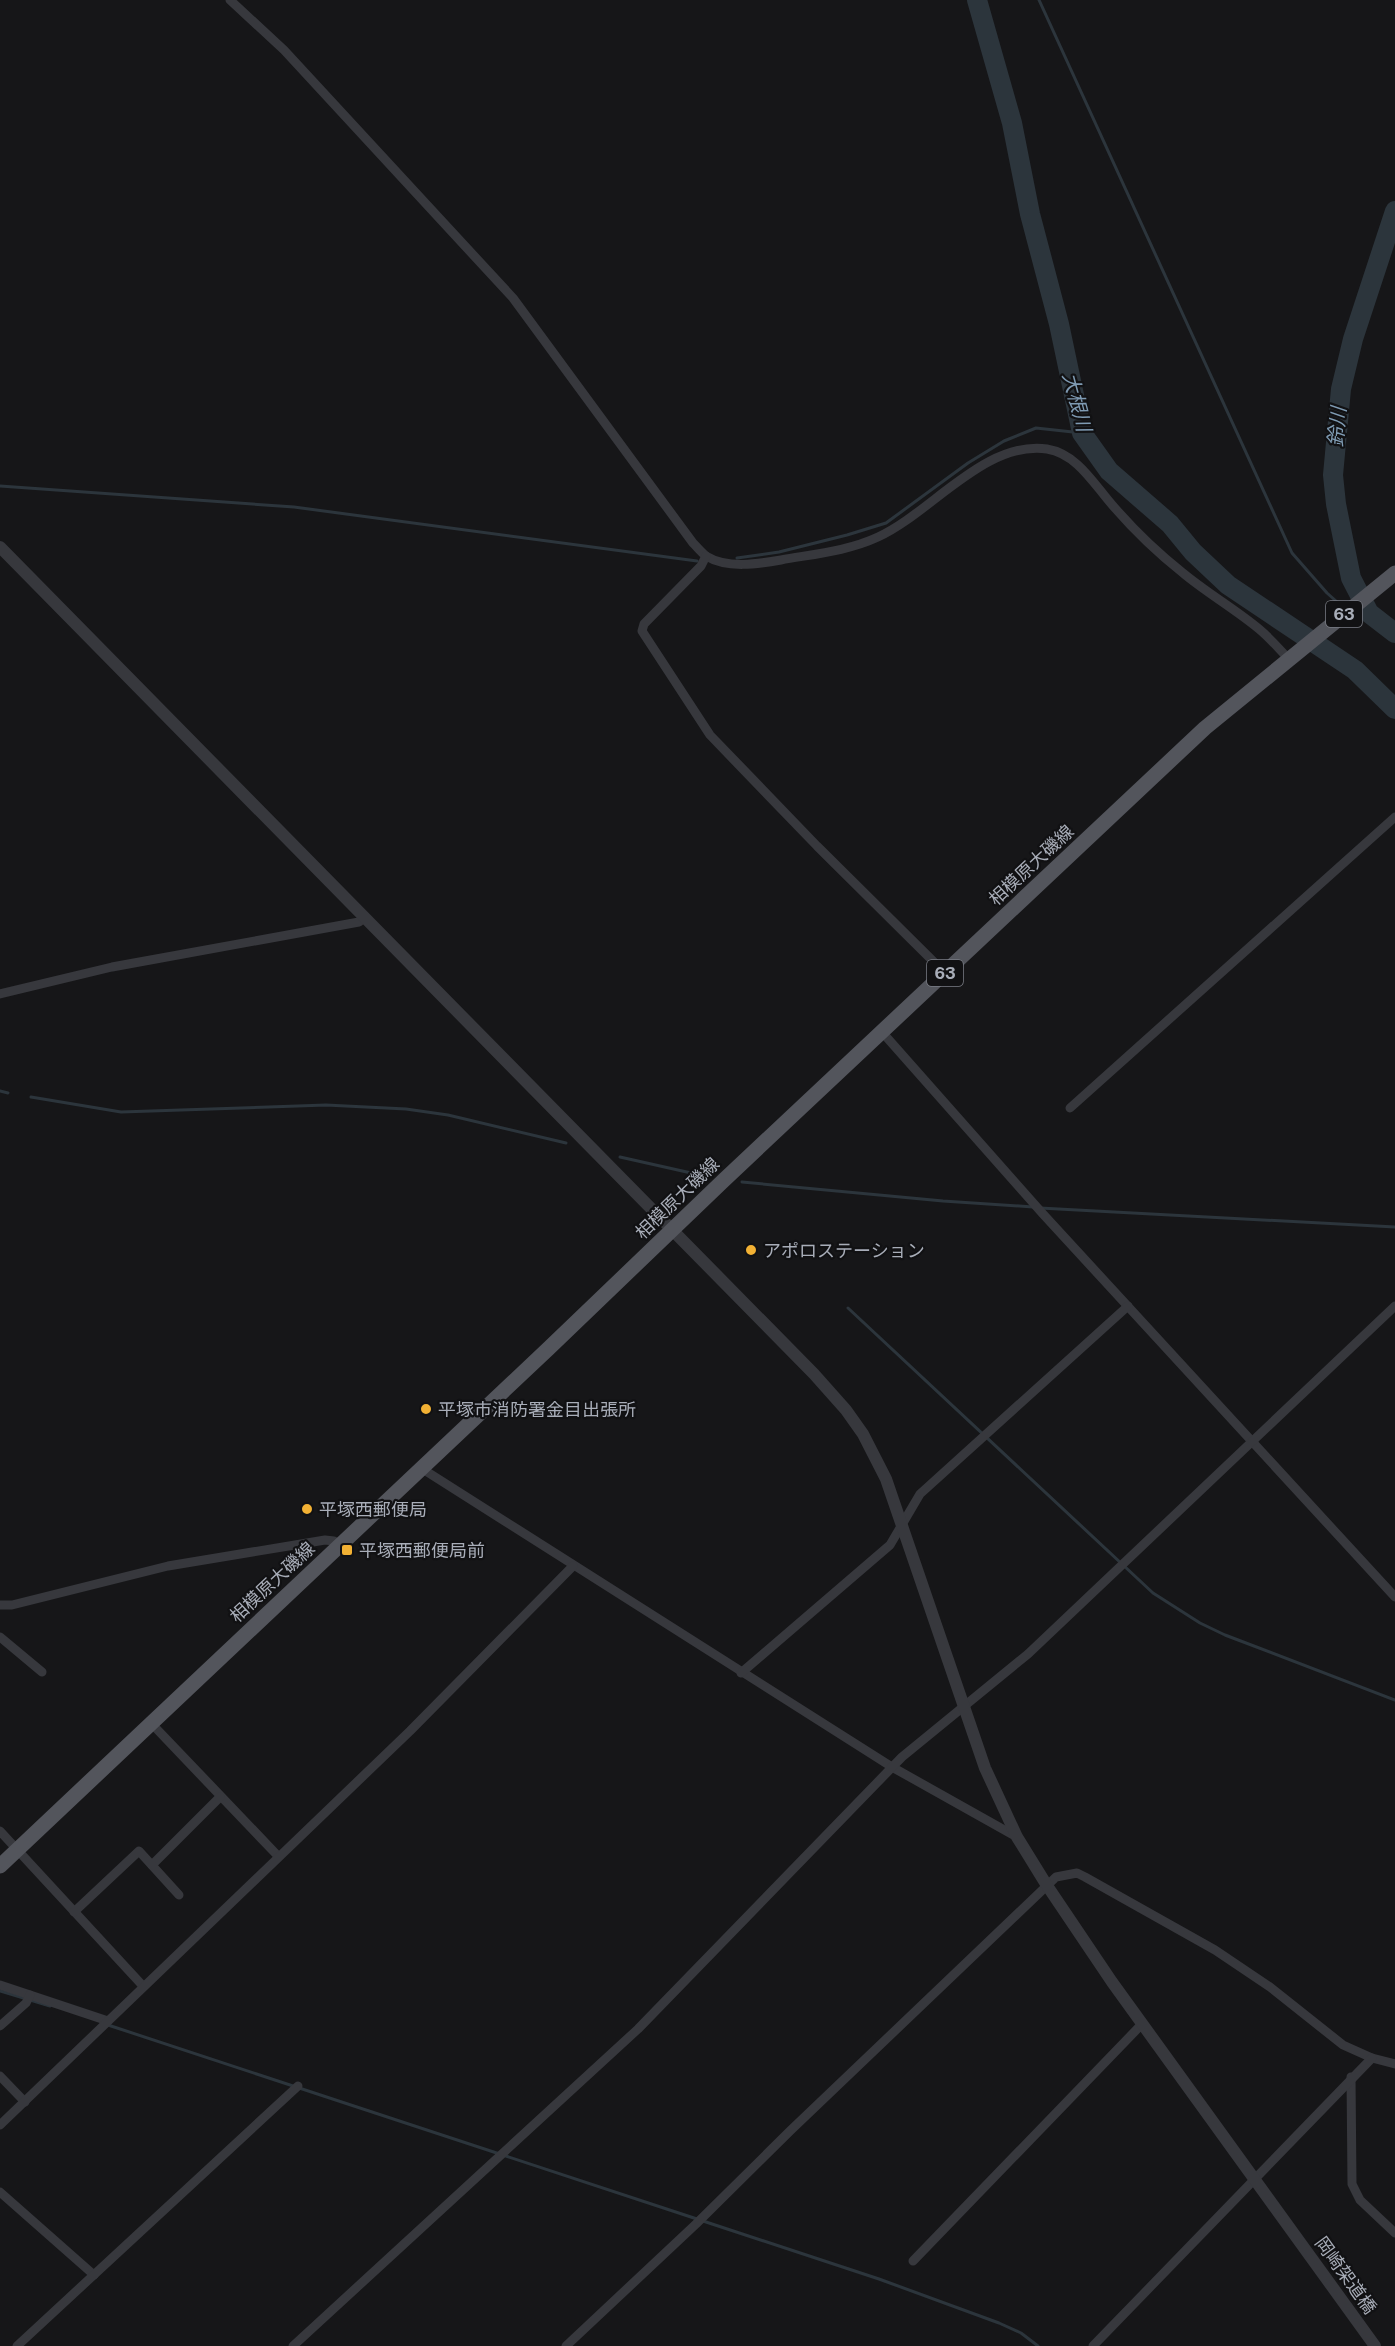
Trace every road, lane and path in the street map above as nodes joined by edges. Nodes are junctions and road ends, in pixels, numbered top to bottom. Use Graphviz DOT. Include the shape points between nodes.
graph roads {
  1 [pos="230,0"];
  2 [pos="0,547"];
  3 [pos="706,556"];
  4 [pos="1395,573"];
  5 [pos="1290,657"];
  6 [pos="1395,817"];
  7 [pos="364,917"];
  8 [pos="945,973"];
  9 [pos="0,994"];
  10 [pos="882,1032"];
  11 [pos="1070,1108"];
  12 [pos="671,1230"];
  13 [pos="1128,1306"];
  14 [pos="1395,1306"];
  15 [pos="1253,1441"];
  16 [pos="421,1468"];
  17 [pos="902,1524"];
  18 [pos="340,1544"];
  19 [pos="573,1566"];
  20 [pos="1395,1597"];
  21 [pos="0,1604"];
  22 [pos="0,1637"];
  23 [pos="42,1671"];
  24 [pos="741,1673"];
  25 [pos="964,1706"];
  26 [pos="151,1723"];
  27 [pos="892,1767"];
  28 [pos="220,1797"];
  29 [pos="0,1831"];
  30 [pos="1017,1837"];
  31 [pos="17,1850"];
  32 [pos="278,1856"];
  33 [pos="152,1865"];
  34 [pos="0,1866"];
  35 [pos="1046,1884"];
  36 [pos="179,1894"];
  37 [pos="74,1912"];
  38 [pos="0,1985"];
  39 [pos="142,1986"];
  40 [pos="28,1999"];
  41 [pos="108,2020"];
  42 [pos="1142,2024"];
  43 [pos="0,2026"];
  44 [pos="1372,2058"];
  45 [pos="1395,2064"];
  46 [pos="0,2076"];
  47 [pos="1351,2078"];
  48 [pos="296,2088"];
  49 [pos="25,2102"];
  50 [pos="0,2125"];
  51 [pos="1253,2178"];
  52 [pos="0,2192"];
  53 [pos="1395,2233"];
  54 [pos="913,2261"];
  55 [pos="94,2275"];
  56 [pos="17,2346"];
  57 [pos="293,2346"];
  58 [pos="566,2346"];
  59 [pos="1093,2346"];
  60 [pos="1375,2346"];
  1 -- 3 [label="street" via="290,57 513,298"];
  2 -- 7 [label="street, 岡崎架道橋"];
  3 -- 5 [label="street" via="737,564 856,546 906,521 999,456 1046,449 1067,455 1175,566"];
  3 -- 8 [label="street" via="701,566 644,624 642,631 710,735"];
  4 -- 5 [label="main road, 相模原大磯線 / 63"];
  5 -- 8 [label="main road, 相模原大磯線 / 63" via="1205,728"];
  6 -- 11 [label="street"];
  7 -- 9 [label="street" via="359,922 112,967"];
  7 -- 12 [label="street, 岡崎架道橋"];
  8 -- 10 [label="main road, 相模原大磯線 / 63"];
  10 -- 12 [label="main road, 相模原大磯線 / 63"];
  10 -- 13 [label="street"];
  12 -- 16 [label="main road, 相模原大磯線 / 63"];
  12 -- 17 [label="street, 岡崎架道橋" via="846,1410 886,1479"];
  13 -- 15 [label="street"];
  13 -- 17 [label="street" via="920,1494"];
  14 -- 15 [label="street"];
  15 -- 20 [label="street"];
  15 -- 25 [label="street" via="1028,1654"];
  16 -- 18 [label="main road, 相模原大磯線 / 63"];
  16 -- 19 [label="street"];
  17 -- 24 [label="street" via="890,1545"];
  17 -- 25 [label="street, 岡崎架道橋"];
  18 -- 21 [label="street" via="325,1540 168,1566 12,1605"];
  18 -- 26 [label="main road, 相模原大磯線 / 63"];
  19 -- 24 [label="street"];
  19 -- 32 [label="street" via="410,1731"];
  22 -- 23 [label="street"];
  24 -- 27 [label="street"];
  25 -- 27 [label="street"];
  25 -- 30 [label="street, 岡崎架道橋" via="985,1768"];
  26 -- 28 [label="street"];
  26 -- 31 [label="main road, 相模原大磯線 / 63"];
  27 -- 30 [label="street"];
  27 -- 57 [label="street" via="638,2029"];
  28 -- 32 [label="street"];
  28 -- 33 [label="street"];
  29 -- 31 [label="street"];
  30 -- 35 [label="street, 岡崎架道橋"];
  31 -- 34 [label="main road, 相模原大磯線 / 63"];
  31 -- 37 [label="street"];
  32 -- 39 [label="street"];
  33 -- 36 [label="street"];
  33 -- 37 [label="street" via="138,1851"];
  35 -- 42 [label="street, 岡崎架道橋"];
  35 -- 44 [label="street" via="1056,1876 1077,1873 1215,1950 1343,2045"];
  35 -- 58 [label="street"];
  37 -- 39 [label="street"];
  38 -- 40 [label="street"];
  39 -- 41 [label="street"];
  40 -- 41 [label="street"];
  40 -- 43 [label="street"];
  41 -- 49 [label="street"];
  42 -- 51 [label="street, 岡崎架道橋"];
  42 -- 54 [label="street"];
  44 -- 45 [label="street"];
  44 -- 47 [label="street"];
  46 -- 49 [label="street"];
  47 -- 51 [label="street"];
  47 -- 53 [label="street" via="1352,2184 1360,2200"];
  48 -- 55 [label="street"];
  49 -- 50 [label="street"];
  51 -- 59 [label="street"];
  51 -- 60 [label="street, 岡崎架道橋"];
  52 -- 55 [label="street"];
  55 -- 56 [label="street"];
}
